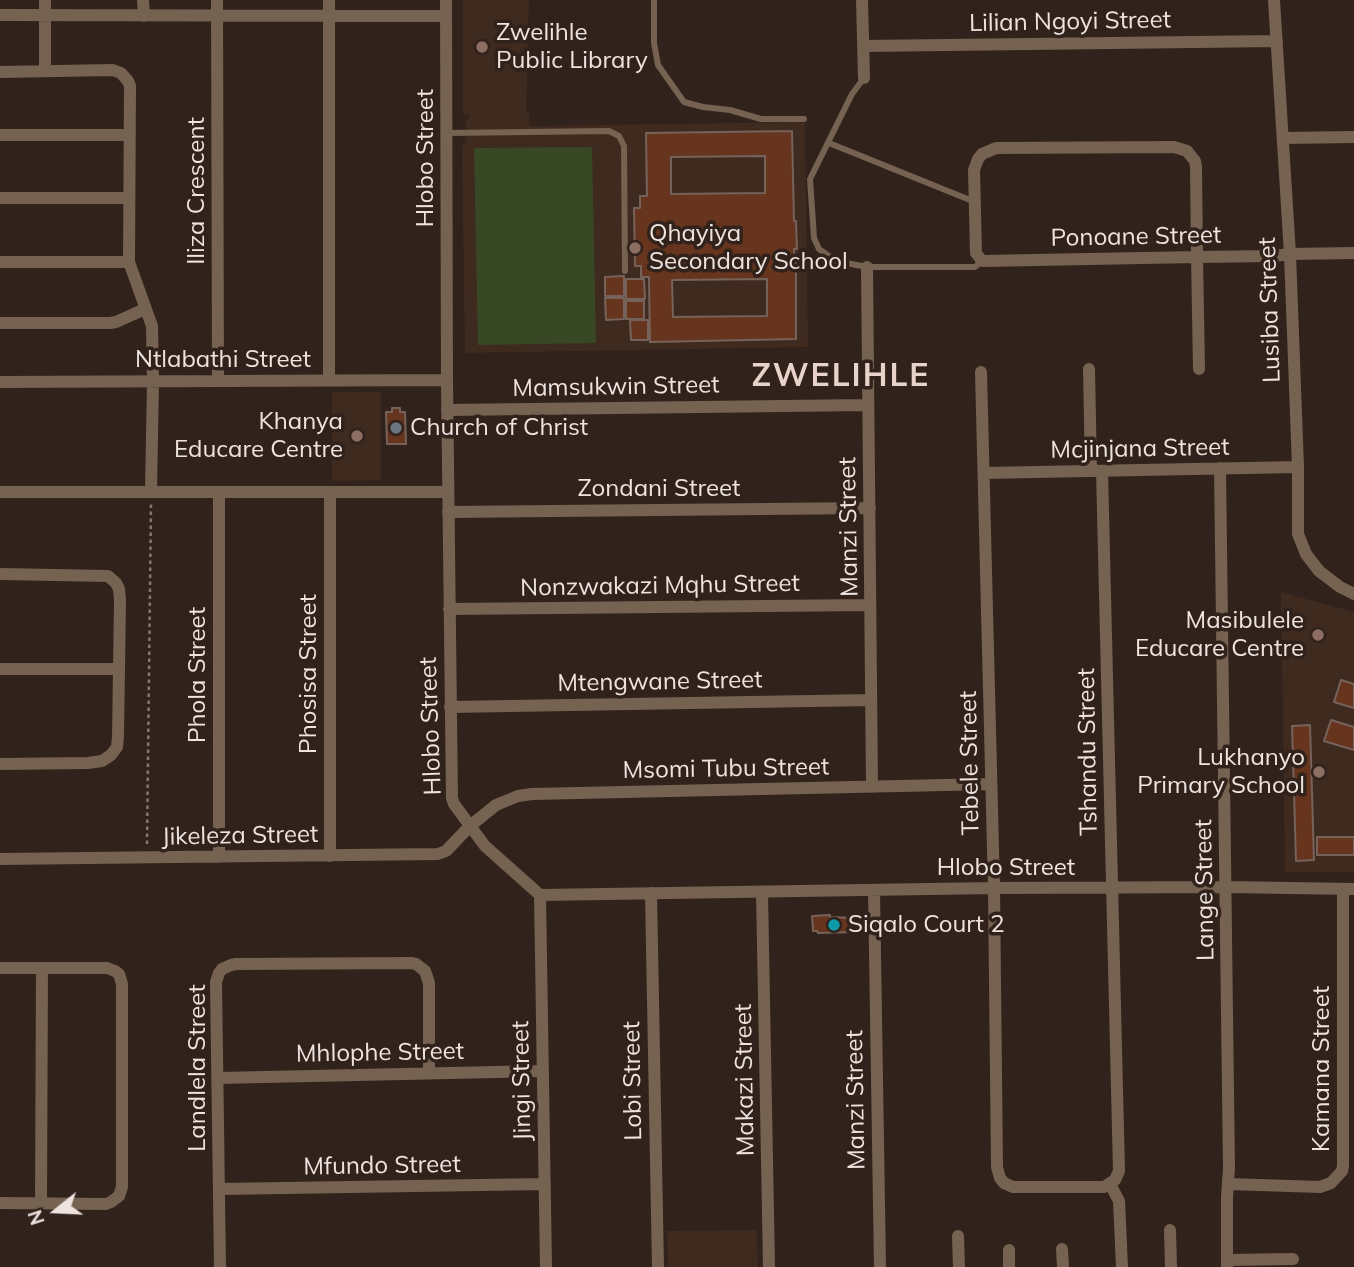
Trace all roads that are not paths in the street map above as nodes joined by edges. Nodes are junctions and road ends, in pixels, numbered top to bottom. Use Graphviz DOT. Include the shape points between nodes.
graph roads {
  1 [pos="45,0"];
  2 [pos="143,0"];
  3 [pos="217,0"];
  4 [pos="328,0"];
  5 [pos="446,0"];
  6 [pos="654,0"];
  7 [pos="862,0"];
  8 [pos="1274,0"];
  9 [pos="0,15"];
  10 [pos="217,15"];
  11 [pos="45,16"];
  12 [pos="144,16"];
  13 [pos="329,16"];
  14 [pos="446,16"];
  15 [pos="1277,41"];
  16 [pos="863,46"];
  17 [pos="45,71"];
  18 [pos="0,72"];
  19 [pos="864,78"];
  20 [pos="804,119"];
  21 [pos="447,133"];
  22 [pos="0,135"];
  23 [pos="130,135"];
  24 [pos="1354,137"];
  25 [pos="1283,138"];
  26 [pos="829,143"];
  27 [pos="0,198"];
  28 [pos="129,198"];
  29 [pos="975,202"];
  30 [pos="1354,253"];
  31 [pos="1290,254"];
  32 [pos="1197,257"];
  33 [pos="982,261"];
  34 [pos="0,262"];
  35 [pos="129,262"];
  36 [pos="867,267"];
  37 [pos="625,271"];
  38 [pos="145,309"];
  39 [pos="0,323"];
  40 [pos="1089,369"];
  41 [pos="1199,369"];
  42 [pos="981,372"];
  43 [pos="447,380"];
  44 [pos="153,381"];
  45 [pos="218,381"];
  46 [pos="329,381"];
  47 [pos="0,382"];
  48 [pos="869,405"];
  49 [pos="447,410"];
  50 [pos="1298,467"];
  51 [pos="1220,468"];
  52 [pos="1097,471"];
  53 [pos="984,473"];
  54 [pos="0,492"];
  55 [pos="151,492"];
  56 [pos="219,492"];
  57 [pos="330,492"];
  58 [pos="448,492"];
  59 [pos="870,508"];
  60 [pos="448,512"];
  61 [pos="0,574"];
  62 [pos="1354,594"];
  63 [pos="870,605"];
  64 [pos="449,609"];
  65 [pos="0,669"];
  66 [pos="118,669"];
  67 [pos="871,700"];
  68 [pos="450,707"];
  69 [pos="0,764"];
  70 [pos="991,784"];
  71 [pos="872,787"];
  72 [pos="470,826"];
  73 [pos="330,856"];
  74 [pos="219,857"];
  75 [pos="0,859"];
  76 [pos="1226,887"];
  77 [pos="994,888"];
  78 [pos="1112,888"];
  79 [pos="1348,889"];
  80 [pos="874,890"];
  81 [pos="762,892"];
  82 [pos="651,893"];
  83 [pos="540,895"];
  84 [pos="0,968"];
  85 [pos="42,968"];
  86 [pos="543,1072"];
  87 [pos="429,1073"];
  88 [pos="218,1078"];
  89 [pos="1349,1166"];
  90 [pos="545,1184"];
  91 [pos="1110,1184"];
  92 [pos="1228,1184"];
  93 [pos="219,1189"];
  94 [pos="0,1203"];
  95 [pos="41,1203"];
  96 [pos="1170,1230"];
  97 [pos="958,1236"];
  98 [pos="1062,1249"];
  99 [pos="1009,1250"];
  100 [pos="1293,1259"];
  101 [pos="1227,1264"];
  102 [pos="220,1267"];
  103 [pos="547,1267"];
  104 [pos="658,1267"];
  105 [pos="769,1267"];
  106 [pos="880,1267"];
  107 [pos="959,1267"];
  108 [pos="1009,1267"];
  109 [pos="1063,1267"];
  110 [pos="1122,1267"];
  111 [pos="1171,1267"];
  1 -- 11 [label="street"];
  2 -- 12 [label="street"];
  3 -- 10 [label="street, Iliza Crescent"];
  4 -- 13 [label="street"];
  5 -- 14 [label="street, Hlobo Street"];
  6 -- 20 [label="lane" via="658,65 684,103 761,118"];
  7 -- 16 [label="street"];
  8 -- 15 [label="street, Lusiba Street"];
  9 -- 11 [label="street"];
  10 -- 12 [label="street"];
  10 -- 13 [label="street"];
  10 -- 45 [label="street, Iliza Crescent"];
  11 -- 12 [label="street"];
  11 -- 17 [label="street"];
  13 -- 14 [label="street"];
  13 -- 46 [label="street"];
  14 -- 21 [label="street, Hlobo Street"];
  15 -- 16 [label="street, Lilian Ngoyi Street"];
  15 -- 25 [label="street, Lusiba Street"];
  16 -- 19 [label="street"];
  17 -- 18 [label="street"];
  17 -- 23 [label="street" via="121,73 130,86"];
  19 -- 26 [label="lane"];
  21 -- 37 [label="lane" via="609,131 620,136 624,146"];
  21 -- 43 [label="street, Hlobo Street"];
  22 -- 23 [label="street"];
  23 -- 28 [label="street"];
  24 -- 25 [label="street"];
  25 -- 31 [label="street, Lusiba Street"];
  26 -- 29 [label="lane"];
  26 -- 36 [label="lane" via="810,179 814,238 819,249 836,261"];
  27 -- 28 [label="street"];
  28 -- 35 [label="street"];
  29 -- 32 [label="street" via="975,164 992,149 1174,146 1191,156 1196,167"];
  29 -- 33 [label="street" via="976,253"];
  30 -- 31 [label="street, Ponoane Street"];
  31 -- 32 [label="street, Ponoane Street"];
  31 -- 50 [label="street, Lusiba Street"];
  32 -- 33 [label="street, Ponoane Street"];
  32 -- 41 [label="street"];
  33 -- 36 [label="lane" via="975,267"];
  34 -- 35 [label="street"];
  35 -- 38 [label="street"];
  36 -- 48 [label="street, Manzi Street"];
  38 -- 39 [label="street" via="110,323"];
  38 -- 44 [label="street" via="152,326"];
  40 -- 52 [label="street, Tshandu Street"];
  42 -- 53 [label="street, Tebele Street"];
  43 -- 46 [label="street, Ntlabathi Street"];
  43 -- 49 [label="street, Hlobo Street"];
  44 -- 45 [label="street, Ntlabathi Street"];
  44 -- 47 [label="street, Ntlabathi Street"];
  44 -- 55 [label="street"];
  45 -- 46 [label="street, Ntlabathi Street"];
  48 -- 49 [label="street, Mamsukwin Street"];
  48 -- 59 [label="street, Manzi Street"];
  49 -- 58 [label="street, Hlobo Street"];
  50 -- 51 [label="street, Mcjinjana Street"];
  50 -- 62 [label="street, Lusiba Street" via="1297,522 1302,545 1319,571"];
  51 -- 52 [label="street, Mcjinjana Street"];
  51 -- 76 [label="street, Lange Street"];
  52 -- 53 [label="street, Mcjinjana Street"];
  52 -- 78 [label="street, Tshandu Street"];
  53 -- 70 [label="street, Tebele Street"];
  54 -- 55 [label="street"];
  55 -- 56 [label="street"];
  56 -- 57 [label="street"];
  56 -- 74 [label="street, Phola Street"];
  57 -- 58 [label="street"];
  57 -- 73 [label="street, Phosisa Street"];
  58 -- 60 [label="street, Hlobo Street"];
  59 -- 60 [label="street, Zondani Street"];
  59 -- 63 [label="street, Manzi Street"];
  60 -- 64 [label="street, Hlobo Street"];
  61 -- 66 [label="street" via="113,579 120,600"];
  63 -- 64 [label="street, Nonzwakazi Mqhu Street"];
  63 -- 67 [label="street, Manzi Street"];
  64 -- 68 [label="street, Hlobo Street"];
  65 -- 66 [label="street"];
  66 -- 69 [label="street" via="118,737 111,755 88,764"];
  67 -- 68 [label="street, Mtengwane Street"];
  67 -- 71 [label="street, Manzi Street"];
  68 -- 72 [label="street, Hlobo Street" via="452,798"];
  70 -- 71 [label="street, Msomi Tubu Street"];
  70 -- 77 [label="street, Tebele Street"];
  71 -- 72 [label="street, Msomi Tubu Street" via="532,794 505,801"];
  72 -- 73 [label="street, Jikeleza Street" via="438,854"];
  72 -- 83 [label="street, Hlobo Street" via="485,846"];
  73 -- 74 [label="street, Jikeleza Street"];
  74 -- 75 [label="street, Jikeleza Street"];
  76 -- 78 [label="street, Hlobo Street"];
  76 -- 79 [label="street, Hlobo Street"];
  76 -- 92 [label="street, Lange Street"];
  77 -- 78 [label="street, Hlobo Street"];
  77 -- 80 [label="street, Hlobo Street"];
  77 -- 91 [label="street, Tebele Street" via="998,1173 1013,1187"];
  78 -- 91 [label="street, Tshandu Street" via="1119,1171"];
  79 -- 89 [label="street, Kamana Street"];
  80 -- 81 [label="street, Hlobo Street"];
  80 -- 106 [label="street, Manzi Street"];
  81 -- 82 [label="street, Hlobo Street"];
  81 -- 105 [label="street, Makazi Street"];
  82 -- 83 [label="street, Hlobo Street"];
  82 -- 104 [label="street, Lobi Street"];
  83 -- 86 [label="street, Jingi Street"];
  84 -- 85 [label="street"];
  85 -- 95 [label="street"];
  85 -- 95 [label="street" via="107,968 119,974 122,1187 116,1199 106,1204"];
  86 -- 87 [label="street, Mhlophe Street"];
  86 -- 90 [label="street, Jingi Street"];
  87 -- 88 [label="street, Mhlophe Street"];
  87 -- 88 [label="street, Landlela Street" via="429,983 421,967 411,963 236,964 222,969 217,978"];
  88 -- 93 [label="street, Landlela Street"];
  89 -- 92 [label="street, Kamana Street" via="1331,1183 1320,1186"];
  90 -- 93 [label="street, Mfundo Street"];
  90 -- 103 [label="street, Jingi Street"];
  91 -- 110 [label="street" via="1119,1201"];
  92 -- 101 [label="street, Lange Street"];
  93 -- 102 [label="street, Landlela Street"];
  94 -- 95 [label="street"];
  96 -- 111 [label="street"];
  97 -- 107 [label="street"];
  98 -- 109 [label="street"];
  99 -- 108 [label="street"];
  100 -- 101 [label="street"];
}
